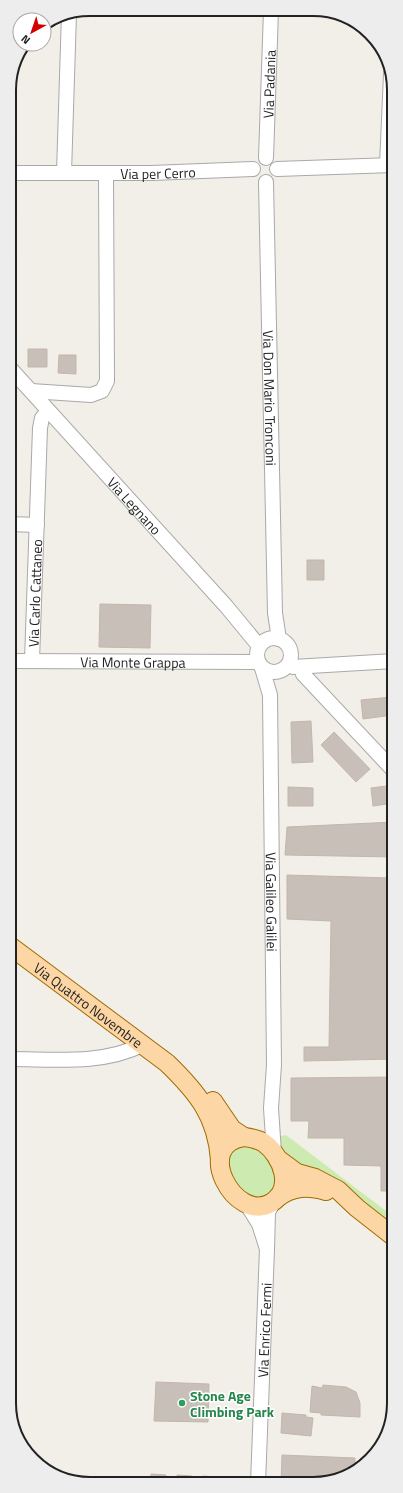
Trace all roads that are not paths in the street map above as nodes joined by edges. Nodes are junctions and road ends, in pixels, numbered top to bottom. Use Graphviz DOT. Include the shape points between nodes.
graph roads {
  1 [pos="271,16"];
  2 [pos="69,20"];
  3 [pos="266,158"];
  4 [pos="387,165"];
  5 [pos="253,169"];
  6 [pos="277,169"];
  7 [pos="64,172"];
  8 [pos="106,172"];
  9 [pos="16,173"];
  10 [pos="266,182"];
  11 [pos="16,374"];
  12 [pos="31,391"];
  13 [pos="48,411"];
  14 [pos="16,524"];
  15 [pos="36,525"];
  16 [pos="268,642"];
  17 [pos="16,661"];
  18 [pos="32,661"];
  19 [pos="387,661"];
  20 [pos="260,665"];
  21 [pos="301,667"];
  22 [pos="282,669"];
  23 [pos="270,695"];
  24 [pos="387,764"];
  25 [pos="16,950"];
  26 [pos="142,1045"];
  27 [pos="16,1059"];
  28 [pos="167,1063"];
  29 [pos="271,1108"];
  30 [pos="246,1137"];
  31 [pos="274,1154"];
  32 [pos="220,1160"];
  33 [pos="276,1199"];
  34 [pos="246,1203"];
  35 [pos="357,1208"];
  36 [pos="387,1232"];
  37 [pos="267,1249"];
  38 [pos="258,1477"];
  1 -- 3 [label="street, Via Padania"];
  2 -- 7 [label="street"];
  3 -- 5 [label="street" via="256,162"];
  3 -- 6 [label="street" via="272,160"];
  4 -- 6 [label="street"];
  5 -- 8 [label="street, Via per Cerro"];
  5 -- 10 [label="street" via="256,179"];
  6 -- 10 [label="street" via="273,179"];
  7 -- 8 [label="street, Via per Cerro"];
  7 -- 9 [label="street, Via per Cerro"];
  8 -- 12 [label="street" via="107,381 102,391 91,395"];
  10 -- 16 [label="street, Via Don Mario Tronconi" via="275,613"];
  11 -- 12 [label="street, Via Legnano"];
  12 -- 13 [label="street, Via Legnano"];
  13 -- 15 [label="street, Via Carlo Cattaneo" via="42,418 40,428"];
  13 -- 16 [label="street, Via Legnano" via="221,601"];
  14 -- 15 [label="street, Via Carlo Cattaneo"];
  15 -- 18 [label="street, Via Carlo Cattaneo"];
  16 -- 20 [label="street" via="256,653"];
  16 -- 22 [label="street" via="284,642 290,651 290,662"];
  17 -- 18 [label="street, Via Monte Grappa"];
  18 -- 20 [label="street, Via Monte Grappa"];
  19 -- 21 [label="street"];
  20 -- 22 [label="street" via="273,673"];
  20 -- 23 [label="street, Via Galileo Galilei"];
  21 -- 22 [label="street"];
  21 -- 24 [label="street" via="303,674"];
  22 -- 23 [label="street, Via Galileo Galilei"];
  23 -- 29 [label="street, Via Galileo Galilei" via="274,1065"];
  25 -- 26 [label="main road, Via Quattro Novembre"];
  26 -- 27 [label="street" via="126,1053 97,1058"];
  26 -- 28 [label="main road, Via Quattro Novembre"];
  28 -- 30 [label="main road, Via Quattro Novembre" via="203,1087 229,1126 239,1135"];
  28 -- 32 [label="main road, Via Quattro Novembre" via="196,1092 204,1106 217,1135"];
  29 -- 30 [label="street, Via Galileo Galilei" via="262,1130 258,1134"];
  29 -- 31 [label="street, Via Galileo Galilei"];
  30 -- 31 [label="main road" via="264,1143"];
  30 -- 32 [label="main road" via="230,1142 222,1152"];
  31 -- 33 [label="main road" via="285,1176 283,1189"];
  31 -- 35 [label="main road" via="297,1173 333,1187"];
  32 -- 34 [label="main road" via="224,1181 239,1199"];
  33 -- 34 [label="main road" via="263,1206"];
  33 -- 35 [label="main road" via="295,1188 308,1187 329,1192"];
  33 -- 37 [label="street, Via Enrico Fermi" via="268,1212"];
  34 -- 37 [label="street, Via Enrico Fermi" via="260,1224"];
  35 -- 36 [label="main road"];
  37 -- 38 [label="street, Via Enrico Fermi"];
}
